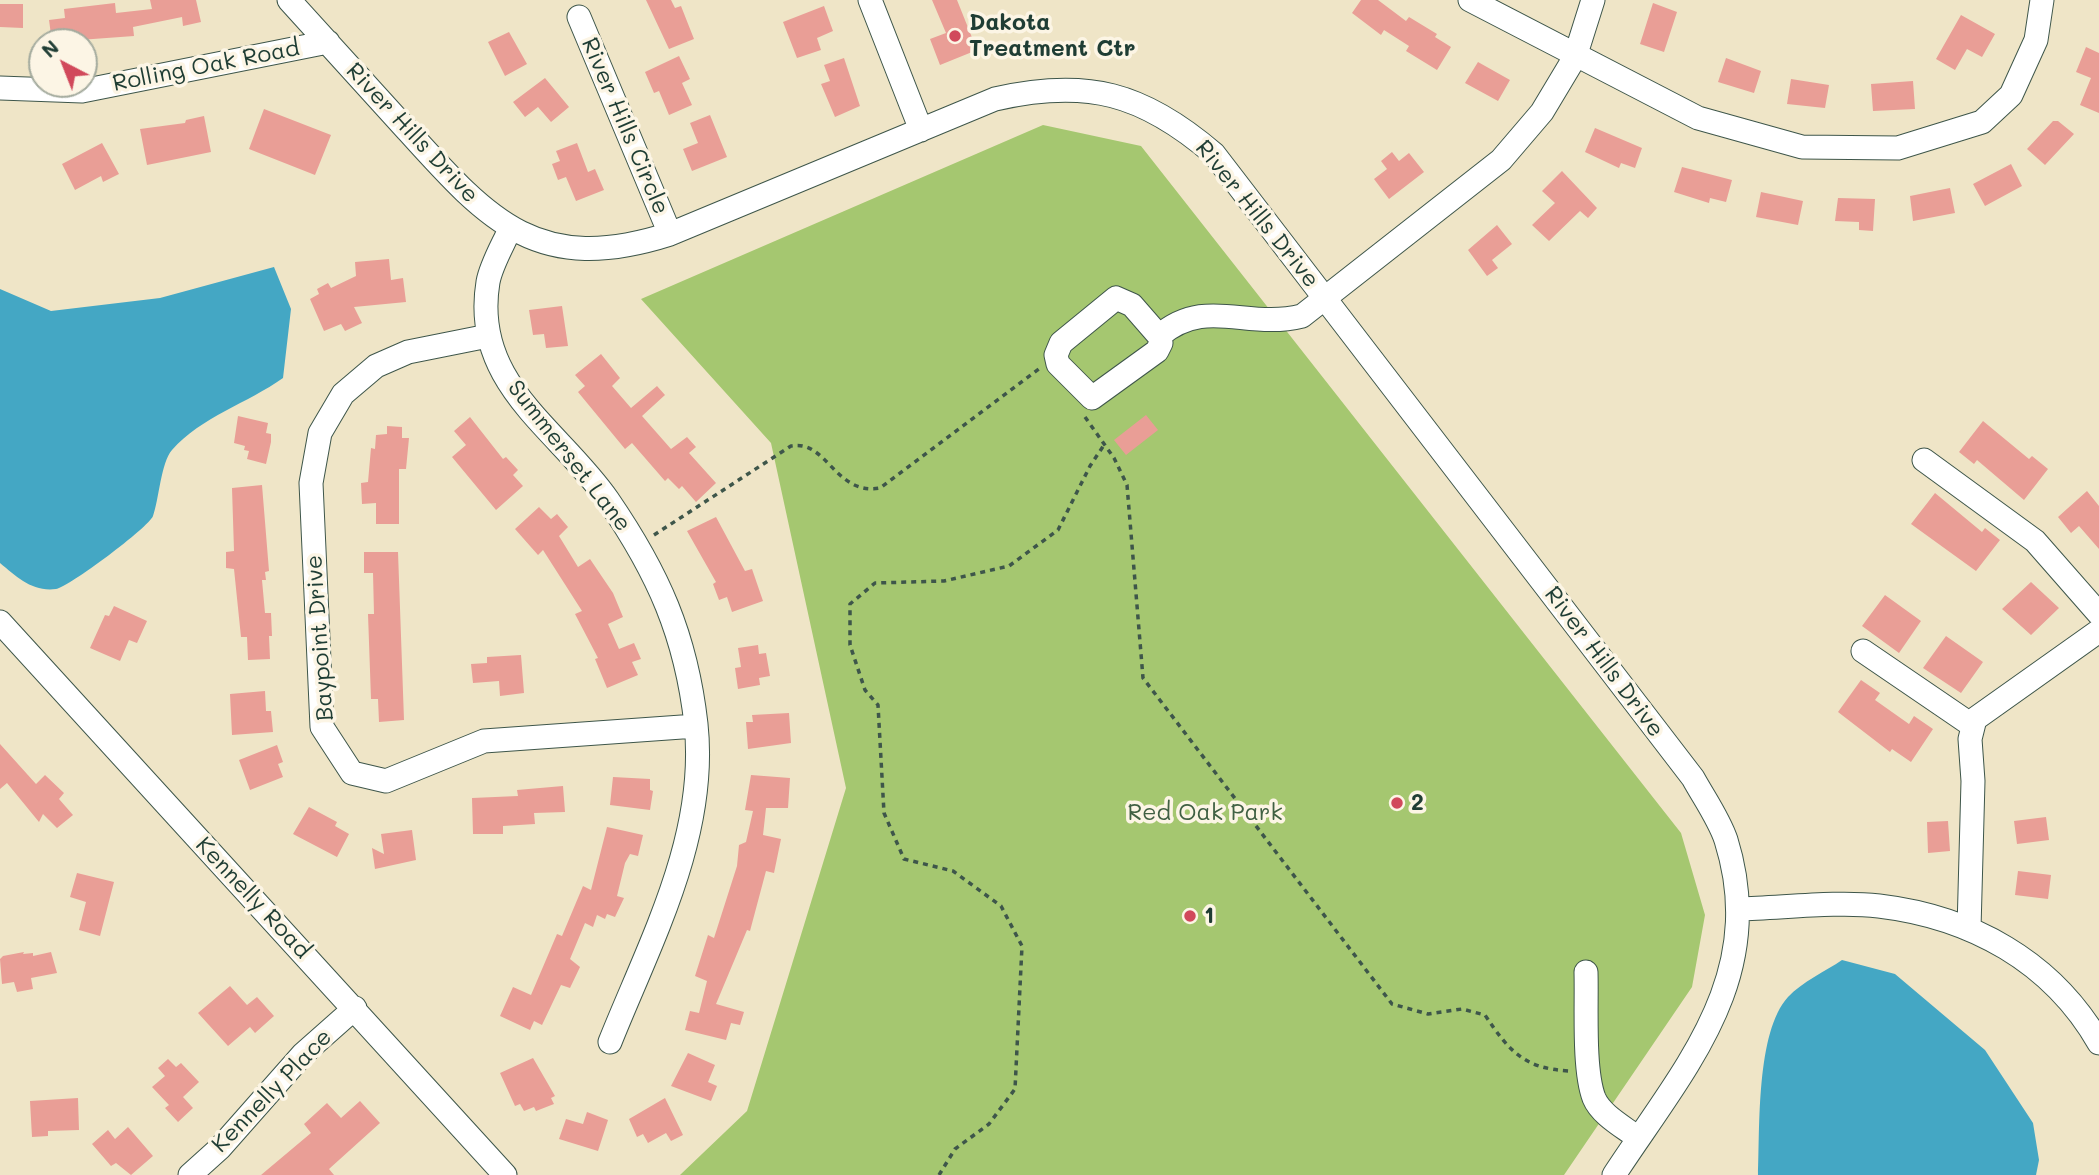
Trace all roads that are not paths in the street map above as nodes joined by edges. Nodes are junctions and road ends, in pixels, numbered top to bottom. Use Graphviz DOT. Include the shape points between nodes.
graph roads {
  1 [pos="289,0"];
  2 [pos="870,0"];
  3 [pos="1470,0"];
  4 [pos="1593,0"];
  5 [pos="2042,0"];
  6 [pos="579,17"];
  7 [pos="328,43"];
  8 [pos="1575,57"];
  9 [pos="0,88"];
  10 [pos="921,130"];
  11 [pos="510,229"];
  12 [pos="670,234"];
  13 [pos="1325,298"];
  14 [pos="1159,336"];
  15 [pos="488,337"];
  16 [pos="1924,460"];
  17 [pos="2099,614"];
  18 [pos="0,622"];
  19 [pos="2099,631"];
  20 [pos="1863,651"];
  21 [pos="696,726"];
  22 [pos="1973,726"];
  23 [pos="1739,909"];
  24 [pos="1969,929"];
  25 [pos="1586,972"];
  26 [pos="355,1008"];
  27 [pos="610,1042"];
  28 [pos="2099,1043"];
  29 [pos="1638,1138"];
  30 [pos="190,1175"];
  31 [pos="505,1175"];
  32 [pos="1614,1175"];
  1 -- 7 [label="street, River Hills Drive"];
  2 -- 10 [label="street"];
  3 -- 8 [label="street"];
  4 -- 8 [label="street"];
  5 -- 8 [label="street" via="2036,40 2011,95 1982,122 1898,148 1802,147 1698,118"];
  6 -- 12 [label="street, River Hills Circle"];
  7 -- 9 [label="street, Rolling Oak Road" via="82,90"];
  7 -- 11 [label="street, River Hills Drive" via="465,194"];
  8 -- 13 [label="street" via="1542,112 1502,160"];
  10 -- 12 [label="street, River Hills Drive"];
  10 -- 13 [label="street, River Hills Drive" via="995,99 1038,90 1089,90 1142,104 1181,125 1214,154"];
  11 -- 12 [label="street, River Hills Drive" via="549,244 590,250 631,247"];
  11 -- 15 [label="street, Summerset Lane" via="488,281"];
  13 -- 14 [label="street" via="1301,316 1285,320 1208,314 1181,319"];
  13 -- 23 [label="street, River Hills Drive" via="1693,778 1726,839"];
  14 -- 14 [label="street" via="1157,351 1092,398 1058,364 1061,343 1116,298 1132,305"];
  15 -- 21 [label="street, Summerset Lane" via="510,388 606,497 649,562 681,642"];
  15 -- 21 [label="street, Baypoint Drive" via="408,352 376,366 343,394 320,433 311,483 322,727 352,773 386,781 484,741"];
  16 -- 17 [label="street" via="2035,541"];
  18 -- 26 [label="street, Kennelly Road"];
  19 -- 22 [label="street" via="1975,719"];
  20 -- 22 [label="street"];
  21 -- 27 [label="street, Summerset Lane" via="696,792 682,862"];
  22 -- 24 [label="street"];
  23 -- 24 [label="street" via="1877,906 1951,920"];
  23 -- 29 [label="street, River Hills Drive" via="1732,973 1708,1032"];
  24 -- 28 [label="street" via="2029,962 2064,995"];
  25 -- 29 [label="street" via="1594,1098"];
  26 -- 30 [label="street, Kennelly Place" via="303,1054"];
  26 -- 31 [label="street, Kennelly Road"];
  29 -- 32 [label="street, River Hills Drive"];
}
